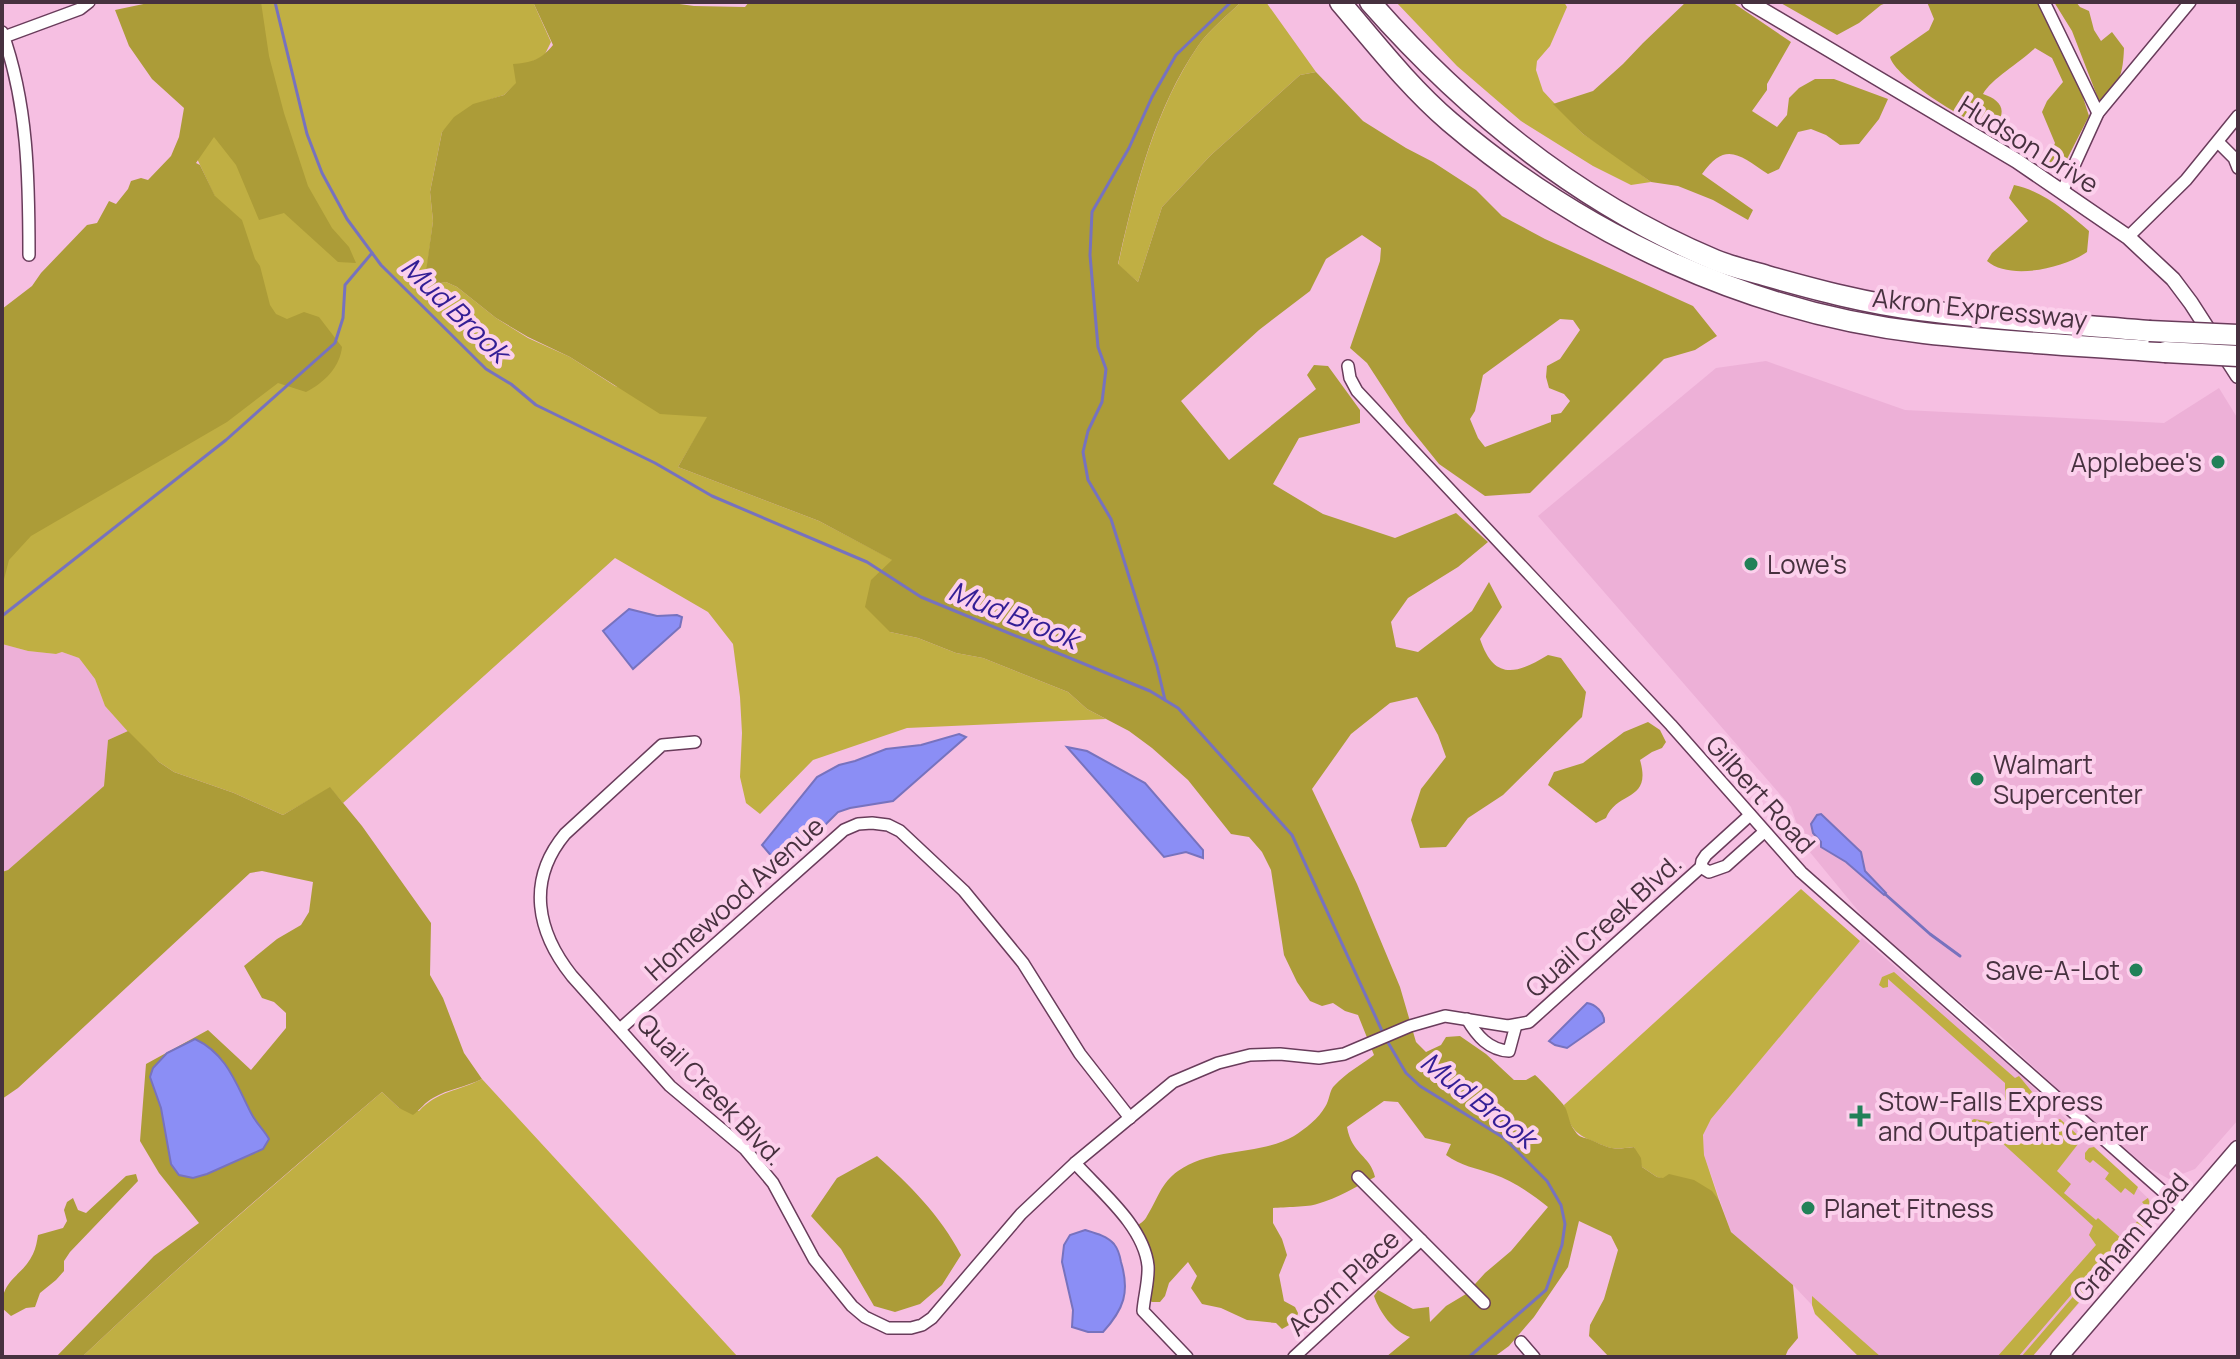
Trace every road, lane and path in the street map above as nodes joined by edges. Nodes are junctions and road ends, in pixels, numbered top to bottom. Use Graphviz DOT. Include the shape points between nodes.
graph roads {
  1 [pos="89,2"];
  2 [pos="1340,2"];
  3 [pos="1370,2"];
  4 [pos="1749,2"];
  5 [pos="2044,2"];
  6 [pos="2190,2"];
  7 [pos="3,34"];
  8 [pos="2098,113"];
  9 [pos="2238,116"];
  10 [pos="2218,142"];
  11 [pos="2238,168"];
  12 [pos="2062,192"];
  13 [pos="2128,237"];
  14 [pos="29,255"];
  15 [pos="2238,335"];
  16 [pos="2238,356"];
  17 [pos="1348,366"];
  18 [pos="2238,376"];
  19 [pos="695,742"];
  20 [pos="1750,815"];
  21 [pos="1764,832"];
  22 [pos="1701,867"];
  23 [pos="1467,1019"];
  24 [pos="1516,1025"];
  25 [pos="620,1029"];
  26 [pos="1130,1118"];
  27 [pos="2238,1149"];
  28 [pos="1075,1163"];
  29 [pos="1358,1177"];
  30 [pos="2184,1210"];
  31 [pos="1421,1240"];
  32 [pos="1484,1303"];
  33 [pos="1521,1342"];
  34 [pos="1187,1357"];
  35 [pos="1294,1357"];
  36 [pos="1534,1357"];
  37 [pos="2059,1357"];
  1 -- 7 [label="street"];
  2 -- 16 [label="highway, Akron Expressway, bridge" via="1401,74 1504,164 1566,208 1694,273 1773,302 1922,333"];
  3 -- 15 [label="highway, Akron Expressway, bridge" via="1451,88 1548,167 1637,223 1717,261 1797,285 1919,310"];
  4 -- 12 [label="street, Hudson Drive"];
  5 -- 8 [label="street"];
  6 -- 8 [label="street"];
  7 -- 14 [label="street" via="23,126"];
  8 -- 12 [label="street"];
  9 -- 10 [label="street"];
  10 -- 11 [label="street"];
  10 -- 13 [label="street"];
  12 -- 13 [label="street, Hudson Drive"];
  13 -- 18 [label="street, Hudson Drive" via="2173,279"];
  17 -- 20 [label="street, Gilbert Road" via="1357,391"];
  19 -- 25 [label="street, Quail Creek Blvd." via="662,745 554,846 543,879 540,913 554,951"];
  20 -- 21 [label="street, Gilbert Road"];
  20 -- 22 [label="street, Quail Creek Blvd." via="1706,855"];
  21 -- 22 [label="street" via="1721,869 1709,872"];
  21 -- 30 [label="street, Gilbert Road" via="1832,901"];
  22 -- 24 [label="street, Quail Creek Blvd." via="1529,1022"];
  23 -- 24 [label="street, Quail Creek Blvd."];
  23 -- 24 [label="street" via="1485,1042 1503,1051 1509,1051"];
  23 -- 26 [label="street, Quail Creek Blvd." via="1445,1016 1419,1023 1344,1054 1250,1055 1218,1063 1173,1082"];
  25 -- 26 [label="street, Homewood Avenue" via="844,830 858,824 888,825 915,844 991,922"];
  25 -- 28 [label="street, Quail Creek Blvd." via="670,1086 745,1149 773,1183 814,1259 852,1306 888,1328 911,1328 932,1318 1021,1214"];
  26 -- 28 [label="street, Quail Creek Blvd."];
  27 -- 30 [label="main road, Graham Road"];
  28 -- 34 [label="street" via="1134,1228 1148,1267 1143,1311"];
  29 -- 31 [label="street"];
  30 -- 37 [label="main road, Graham Road"];
  31 -- 32 [label="street"];
  31 -- 35 [label="street, Acorn Place"];
  33 -- 36 [label="street"];
}
